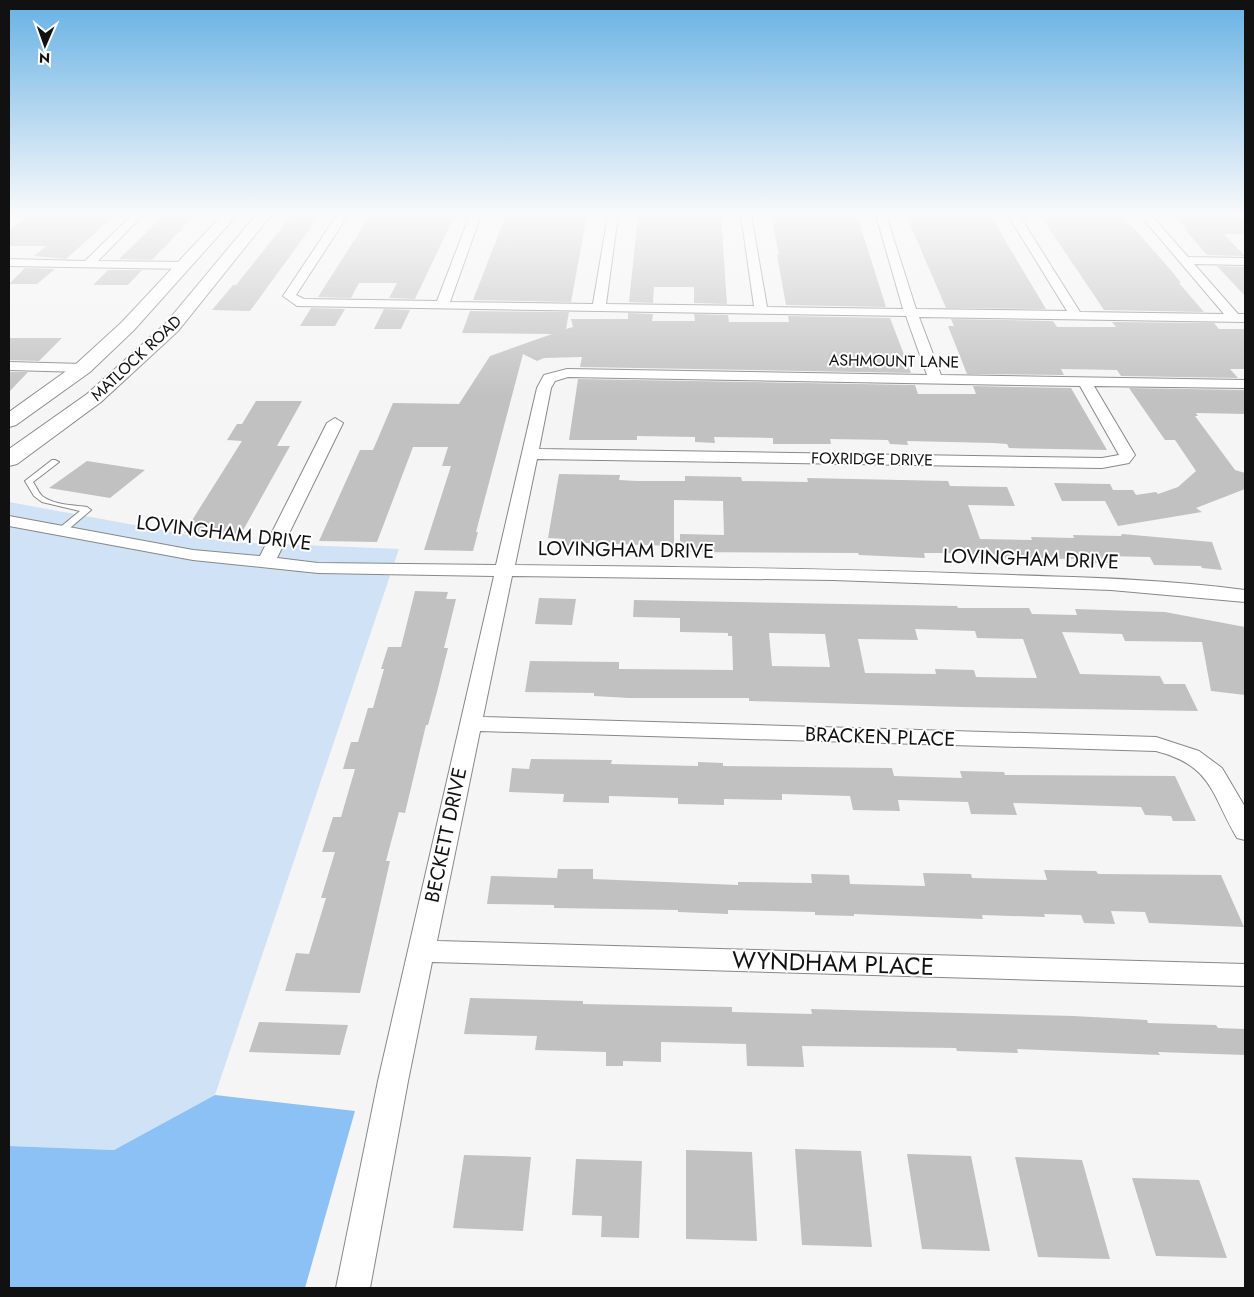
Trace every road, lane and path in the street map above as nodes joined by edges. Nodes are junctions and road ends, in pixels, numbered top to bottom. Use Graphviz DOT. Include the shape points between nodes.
graph roads {
  1 [pos="174,276"];
  2 [pos="214,276"];
  3 [pos="302,276"];
  4 [pos="453,276"];
  5 [pos="604,276"];
  6 [pos="756,276"];
  7 [pos="900,276"];
  8 [pos="1051,276"];
  9 [pos="1199,276"];
  10 [pos="442,305"];
  11 [pos="599,308"];
  12 [pos="761,310"];
  13 [pos="911,313"];
  14 [pos="1076,315"];
  15 [pos="1240,318"];
  16 [pos="9,366"];
  17 [pos="83,368"];
  18 [pos="936,379"];
  19 [pos="1085,382"];
  20 [pos="547,383"];
  21 [pos="1245,384"];
  22 [pos="9,421"];
  23 [pos="335,423"];
  24 [pos="530,454"];
  25 [pos="12,456"];
  26 [pos="55,462"];
  27 [pos="9,521"];
  28 [pos="61,531"];
  29 [pos="266,562"];
  30 [pos="504,571"];
  31 [pos="1245,596"];
  32 [pos="471,724"];
  33 [pos="1245,832"];
  34 [pos="421,951"];
  35 [pos="1245,975"];
  36 [pos="353,1288"];
  1 -- 17 [label="main road, MATLOCK ROAD" via="128,326"];
  2 -- 25 [label="main road, MATLOCK ROAD" via="172,327 94,398"];
  3 -- 10 [label="street" via="288,296 301,303"];
  4 -- 10 [label="street"];
  5 -- 11 [label="street"];
  6 -- 12 [label="street"];
  7 -- 13 [label="street"];
  8 -- 14 [label="street"];
  9 -- 15 [label="street"];
  10 -- 11 [label="street"];
  11 -- 12 [label="street"];
  12 -- 13 [label="street"];
  13 -- 14 [label="street"];
  13 -- 18 [label="street"];
  14 -- 15 [label="street"];
  16 -- 17 [label="street"];
  17 -- 22 [label="main road, MATLOCK ROAD"];
  18 -- 19 [label="street, ASHMOUNT LANE"];
  18 -- 20 [label="street, ASHMOUNT LANE" via="567,373 549,378"];
  19 -- 21 [label="street, ASHMOUNT LANE"];
  19 -- 24 [label="street, FOXRIDGE DRIVE" via="1127,455 1123,460 1102,463"];
  20 -- 24 [label="street, BECKETT DRIVE"];
  23 -- 29 [label="street"];
  24 -- 30 [label="street, BECKETT DRIVE"];
  26 -- 28 [label="lane" via="29,481 39,497 87,510"];
  27 -- 28 [label="street, LOVINGHAM DRIVE"];
  28 -- 29 [label="street, LOVINGHAM DRIVE" via="193,555"];
  29 -- 30 [label="street, LOVINGHAM DRIVE" via="318,568"];
  30 -- 31 [label="street, LOVINGHAM DRIVE" via="842,575 1111,584"];
  30 -- 32 [label="street, BECKETT DRIVE"];
  32 -- 33 [label="street, BRACKEN PLACE" via="1156,744 1179,749 1205,763 1219,777"];
  32 -- 34 [label="street, BECKETT DRIVE"];
  34 -- 35 [label="street, WYNDHAM PLACE"];
  34 -- 36 [label="street, BECKETT DRIVE"];
}
